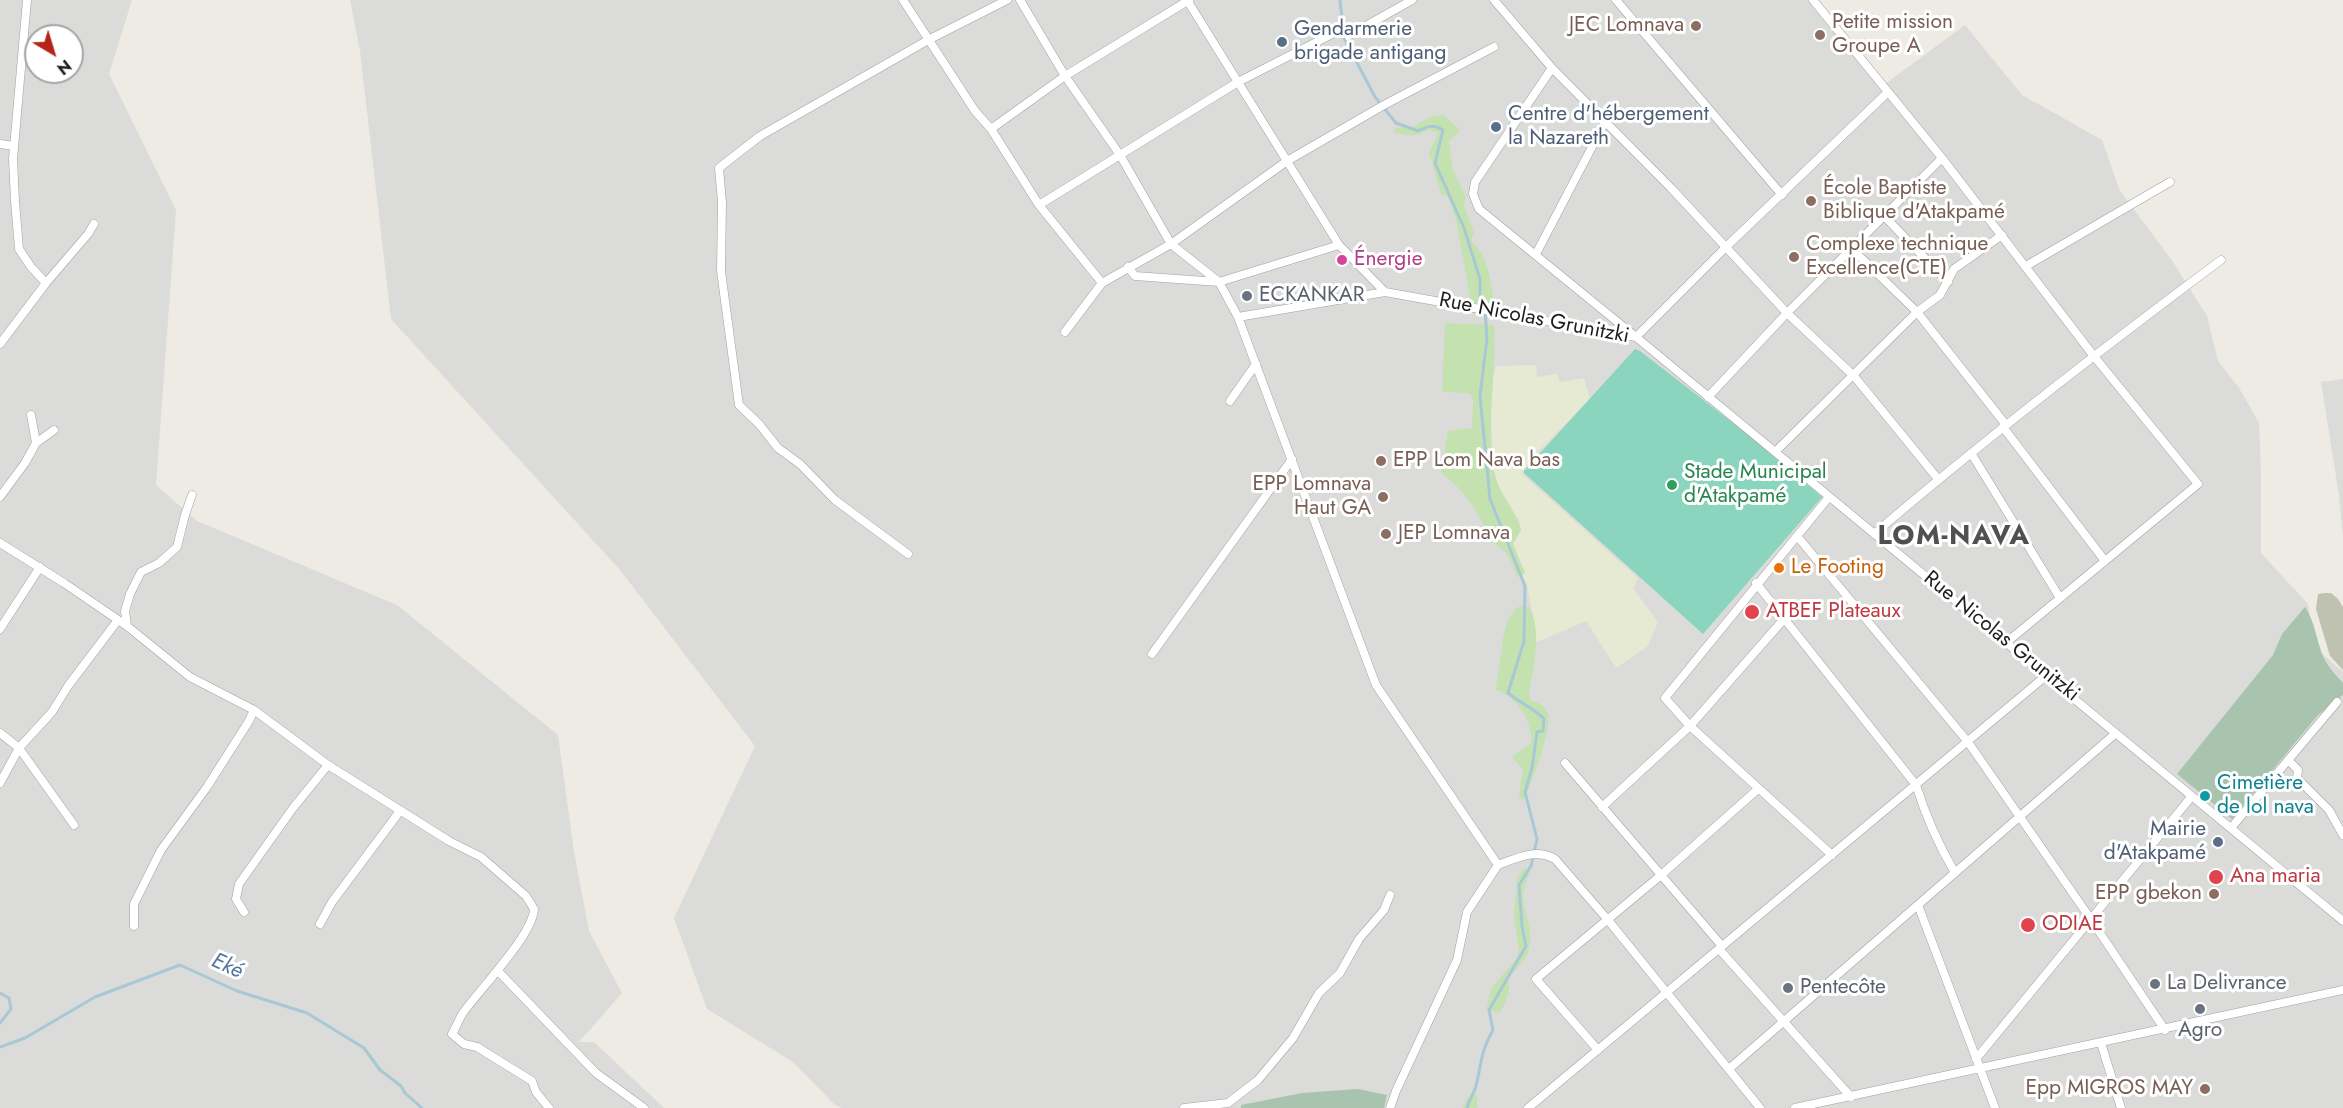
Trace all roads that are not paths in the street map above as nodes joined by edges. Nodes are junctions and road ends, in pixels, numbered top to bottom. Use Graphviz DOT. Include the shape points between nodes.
graph roads {
  1 [pos="27,0"];
  2 [pos="903,0"];
  3 [pos="1007,0"];
  4 [pos="1020,0"];
  5 [pos="1188,0"];
  6 [pos="1412,0"];
  7 [pos="1494,0"];
  8 [pos="1617,0"];
  9 [pos="1813,0"];
  10 [pos="1340,30"];
  11 [pos="1348,36"];
  12 [pos="930,39"];
  13 [pos="1494,47"];
  14 [pos="1552,68"];
  15 [pos="1065,76"];
  16 [pos="1238,82"];
  17 [pos="1887,93"];
  18 [pos="1605,122"];
  19 [pos="991,129"];
  20 [pos="0,144"];
  21 [pos="14,146"];
  22 [pos="1120,154"];
  23 [pos="1941,158"];
  24 [pos="1287,161"];
  25 [pos="2170,182"];
  26 [pos="1782,195"];
  27 [pos="1039,206"];
  28 [pos="1883,215"];
  29 [pos="94,224"];
  30 [pos="2002,235"];
  31 [pos="1172,243"];
  32 [pos="1339,245"];
  33 [pos="1726,247"];
  34 [pos="1851,248"];
  35 [pos="1536,254"];
  36 [pos="2221,260"];
  37 [pos="2026,266"];
  38 [pos="1128,267"];
  39 [pos="1219,282"];
  40 [pos="1948,282"];
  41 [pos="45,283"];
  42 [pos="1102,283"];
  43 [pos="1385,292"];
  44 [pos="1917,312"];
  45 [pos="1787,313"];
  46 [pos="1238,317"];
  47 [pos="1065,332"];
  48 [pos="1636,337"];
  49 [pos="0,344"];
  50 [pos="2093,355"];
  51 [pos="1256,364"];
  52 [pos="1854,376"];
  53 [pos="1708,397"];
  54 [pos="1230,401"];
  55 [pos="31,415"];
  56 [pos="2004,426"];
  57 [pos="54,430"];
  58 [pos="36,443"];
  59 [pos="1775,452"];
  60 [pos="1971,453"];
  61 [pos="1292,459"];
  62 [pos="1938,479"];
  63 [pos="192,495"];
  64 [pos="0,497"];
  65 [pos="1829,497"];
  66 [pos="1874,534"];
  67 [pos="1797,536"];
  68 [pos="0,543"];
  69 [pos="908,554"];
  70 [pos="2105,561"];
  71 [pos="40,567"];
  72 [pos="1756,583"];
  73 [pos="2060,598"];
  74 [pos="1784,619"];
  75 [pos="118,620"];
  76 [pos="127,626"];
  77 [pos="0,628"];
  78 [pos="2007,642"];
  79 [pos="1152,654"];
  80 [pos="2047,675"];
  81 [pos="2337,702"];
  82 [pos="254,710"];
  83 [pos="1690,726"];
  84 [pos="0,733"];
  85 [pos="2116,733"];
  86 [pos="1968,742"];
  87 [pos="20,748"];
  88 [pos="2288,760"];
  89 [pos="1565,763"];
  90 [pos="328,765"];
  91 [pos="0,783"];
  92 [pos="1916,785"];
  93 [pos="1758,789"];
  94 [pos="2192,796"];
  95 [pos="1602,807"];
  96 [pos="400,811"];
  97 [pos="2020,816"];
  98 [pos="74,825"];
  99 [pos="2231,828"];
  100 [pos="2343,834"];
  101 [pos="1832,855"];
  102 [pos="1498,866"];
  103 [pos="1955,873"];
  104 [pos="1660,876"];
  105 [pos="1390,895"];
  106 [pos="1918,905"];
  107 [pos="244,912"];
  108 [pos="2341,916"];
  109 [pos="2090,918"];
  110 [pos="1608,920"];
  111 [pos="321,924"];
  112 [pos="134,926"];
  113 [pos="1721,947"];
  114 [pos="498,971"];
  115 [pos="2343,990"];
  116 [pos="1666,993"];
  117 [pos="1785,1020"];
  118 [pos="2165,1030"];
  119 [pos="2101,1043"];
  120 [pos="1598,1050"];
  121 [pos="1976,1059"];
  122 [pos="1730,1068"];
  123 [pos="1979,1068"];
  124 [pos="1851,1097"];
  125 [pos="549,1108"];
  126 [pos="644,1108"];
  127 [pos="1184,1108"];
  128 [pos="1390,1108"];
  129 [pos="1528,1108"];
  130 [pos="1760,1108"];
  131 [pos="1796,1108"];
  132 [pos="1995,1108"];
  133 [pos="2121,1108"];
  1 -- 21 [label="street"];
  2 -- 12 [label="street"];
  3 -- 12 [label="street"];
  4 -- 15 [label="street"];
  5 -- 15 [label="street"];
  5 -- 16 [label="street"];
  6 -- 11 [label="street"];
  7 -- 14 [label="street"];
  8 -- 26 [label="street"];
  9 -- 17 [label="street"];
  10 -- 16 [label="street"];
  12 -- 19 [label="street" via="975,111"];
  12 -- 69 [label="street" via="760,136 719,168 721,271 739,405 778,448 801,464 835,500"];
  13 -- 24 [label="street"];
  14 -- 18 [label="street"];
  14 -- 35 [label="street" via="1475,182 1473,194 1479,208"];
  15 -- 19 [label="street"];
  15 -- 22 [label="street"];
  16 -- 22 [label="street"];
  16 -- 24 [label="street"];
  17 -- 23 [label="street"];
  17 -- 26 [label="street"];
  18 -- 33 [label="street"];
  18 -- 35 [label="street"];
  19 -- 27 [label="street"];
  20 -- 21 [label="street"];
  21 -- 41 [label="street" via="19,249"];
  22 -- 27 [label="street"];
  22 -- 31 [label="street"];
  23 -- 28 [label="street"];
  23 -- 30 [label="street"];
  24 -- 31 [label="street"];
  24 -- 32 [label="street"];
  25 -- 37 [label="street"];
  26 -- 33 [label="street"];
  27 -- 42 [label="street"];
  28 -- 34 [label="street"];
  28 -- 40 [label="street"];
  29 -- 41 [label="street"];
  30 -- 37 [label="street"];
  30 -- 40 [label="street" via="1954,270"];
  31 -- 38 [label="street"];
  31 -- 39 [label="street"];
  32 -- 39 [label="street"];
  32 -- 43 [label="street"];
  33 -- 45 [label="street"];
  33 -- 48 [label="street"];
  34 -- 44 [label="street"];
  34 -- 45 [label="street"];
  35 -- 48 [label="street"];
  36 -- 50 [label="street"];
  37 -- 50 [label="street"];
  38 -- 39 [label="street" via="1135,276"];
  38 -- 42 [label="street"];
  39 -- 46 [label="street"];
  40 -- 44 [label="street" via="1940,295"];
  41 -- 49 [label="street"];
  42 -- 47 [label="street"];
  43 -- 46 [label="street, Rue Nicolas Grunitzki"];
  43 -- 48 [label="street, Rue Nicolas Grunitzki"];
  44 -- 52 [label="street"];
  44 -- 56 [label="street"];
  45 -- 52 [label="street"];
  45 -- 53 [label="street"];
  46 -- 51 [label="street"];
  48 -- 53 [label="street, Rue Nicolas Grunitzki"];
  50 -- 56 [label="street"];
  50 -- 70 [label="street" via="2198,484"];
  51 -- 54 [label="street"];
  51 -- 61 [label="street"];
  52 -- 59 [label="street"];
  52 -- 62 [label="street"];
  53 -- 59 [label="street, Rue Nicolas Grunitzki"];
  55 -- 58 [label="street"];
  56 -- 60 [label="street"];
  56 -- 70 [label="street"];
  57 -- 58 [label="street"];
  58 -- 64 [label="street"];
  59 -- 65 [label="street, Rue Nicolas Grunitzki"];
  60 -- 62 [label="street"];
  60 -- 73 [label="street"];
  61 -- 79 [label="street"];
  61 -- 102 [label="street" via="1376,685"];
  62 -- 66 [label="street"];
  63 -- 76 [label="street" via="177,547 141,572 125,611"];
  65 -- 66 [label="street, Rue Nicolas Grunitzki"];
  65 -- 67 [label="street"];
  66 -- 78 [label="street, Rue Nicolas Grunitzki"];
  67 -- 72 [label="street"];
  67 -- 86 [label="street"];
  68 -- 71 [label="street"];
  70 -- 73 [label="street"];
  71 -- 75 [label="street"];
  71 -- 77 [label="street"];
  72 -- 74 [label="street"];
  72 -- 83 [label="street" via="1665,698"];
  73 -- 78 [label="street"];
  74 -- 83 [label="street"];
  74 -- 92 [label="street"];
  75 -- 76 [label="street"];
  75 -- 87 [label="street" via="52,712"];
  76 -- 82 [label="street" via="190,677"];
  78 -- 80 [label="street, Rue Nicolas Grunitzki"];
  80 -- 85 [label="street, Rue Nicolas Grunitzki"];
  80 -- 86 [label="street"];
  81 -- 88 [label="street"];
  82 -- 90 [label="street"];
  82 -- 112 [label="street" via="207,787 161,850 134,904"];
  83 -- 93 [label="street"];
  83 -- 95 [label="street"];
  84 -- 87 [label="street"];
  85 -- 94 [label="street, Rue Nicolas Grunitzki"];
  85 -- 97 [label="street"];
  86 -- 92 [label="street"];
  86 -- 97 [label="street"];
  87 -- 91 [label="street"];
  87 -- 98 [label="street"];
  88 -- 99 [label="street"];
  88 -- 100 [label="street" via="2298,770 2297,778 2329,810"];
  89 -- 95 [label="street"];
  90 -- 96 [label="street"];
  90 -- 107 [label="street" via="239,884 236,899"];
  92 -- 101 [label="street"];
  92 -- 103 [label="street" via="1930,827"];
  93 -- 101 [label="street"];
  93 -- 104 [label="street"];
  94 -- 99 [label="street, Rue Nicolas Grunitzki"];
  94 -- 109 [label="street"];
  95 -- 104 [label="street"];
  96 -- 111 [label="street" via="332,902"];
  96 -- 114 [label="street" via="481,857 532,903 534,916"];
  97 -- 103 [label="street"];
  97 -- 109 [label="street"];
  99 -- 108 [label="street, Rue Nicolas Grunitzki"];
  101 -- 113 [label="street"];
  102 -- 110 [label="street" via="1526,854 1547,854"];
  102 -- 128 [label="street" via="1467,912 1457,960"];
  103 -- 106 [label="street"];
  104 -- 110 [label="street"];
  104 -- 113 [label="street"];
  105 -- 127 [label="street" via="1384,910 1359,939 1340,973 1319,993 1293,1038 1258,1080 1228,1102"];
  106 -- 117 [label="street"];
  106 -- 121 [label="street"];
  109 -- 118 [label="street"];
  109 -- 121 [label="street"];
  110 -- 116 [label="street"];
  110 -- 120 [label="street" via="1536,979"];
  113 -- 116 [label="street"];
  113 -- 117 [label="street"];
  114 -- 125 [label="street" via="462,1013 452,1034 532,1081"];
  114 -- 126 [label="street" via="596,1073"];
  115 -- 118 [label="street"];
  116 -- 120 [label="street"];
  116 -- 122 [label="street"];
  117 -- 122 [label="street"];
  117 -- 124 [label="street"];
  118 -- 119 [label="street"];
  119 -- 123 [label="street"];
  119 -- 133 [label="street"];
  120 -- 129 [label="street"];
  121 -- 123 [label="street"];
  122 -- 130 [label="street"];
  123 -- 124 [label="street"];
  123 -- 132 [label="street"];
  124 -- 131 [label="street"];
}
